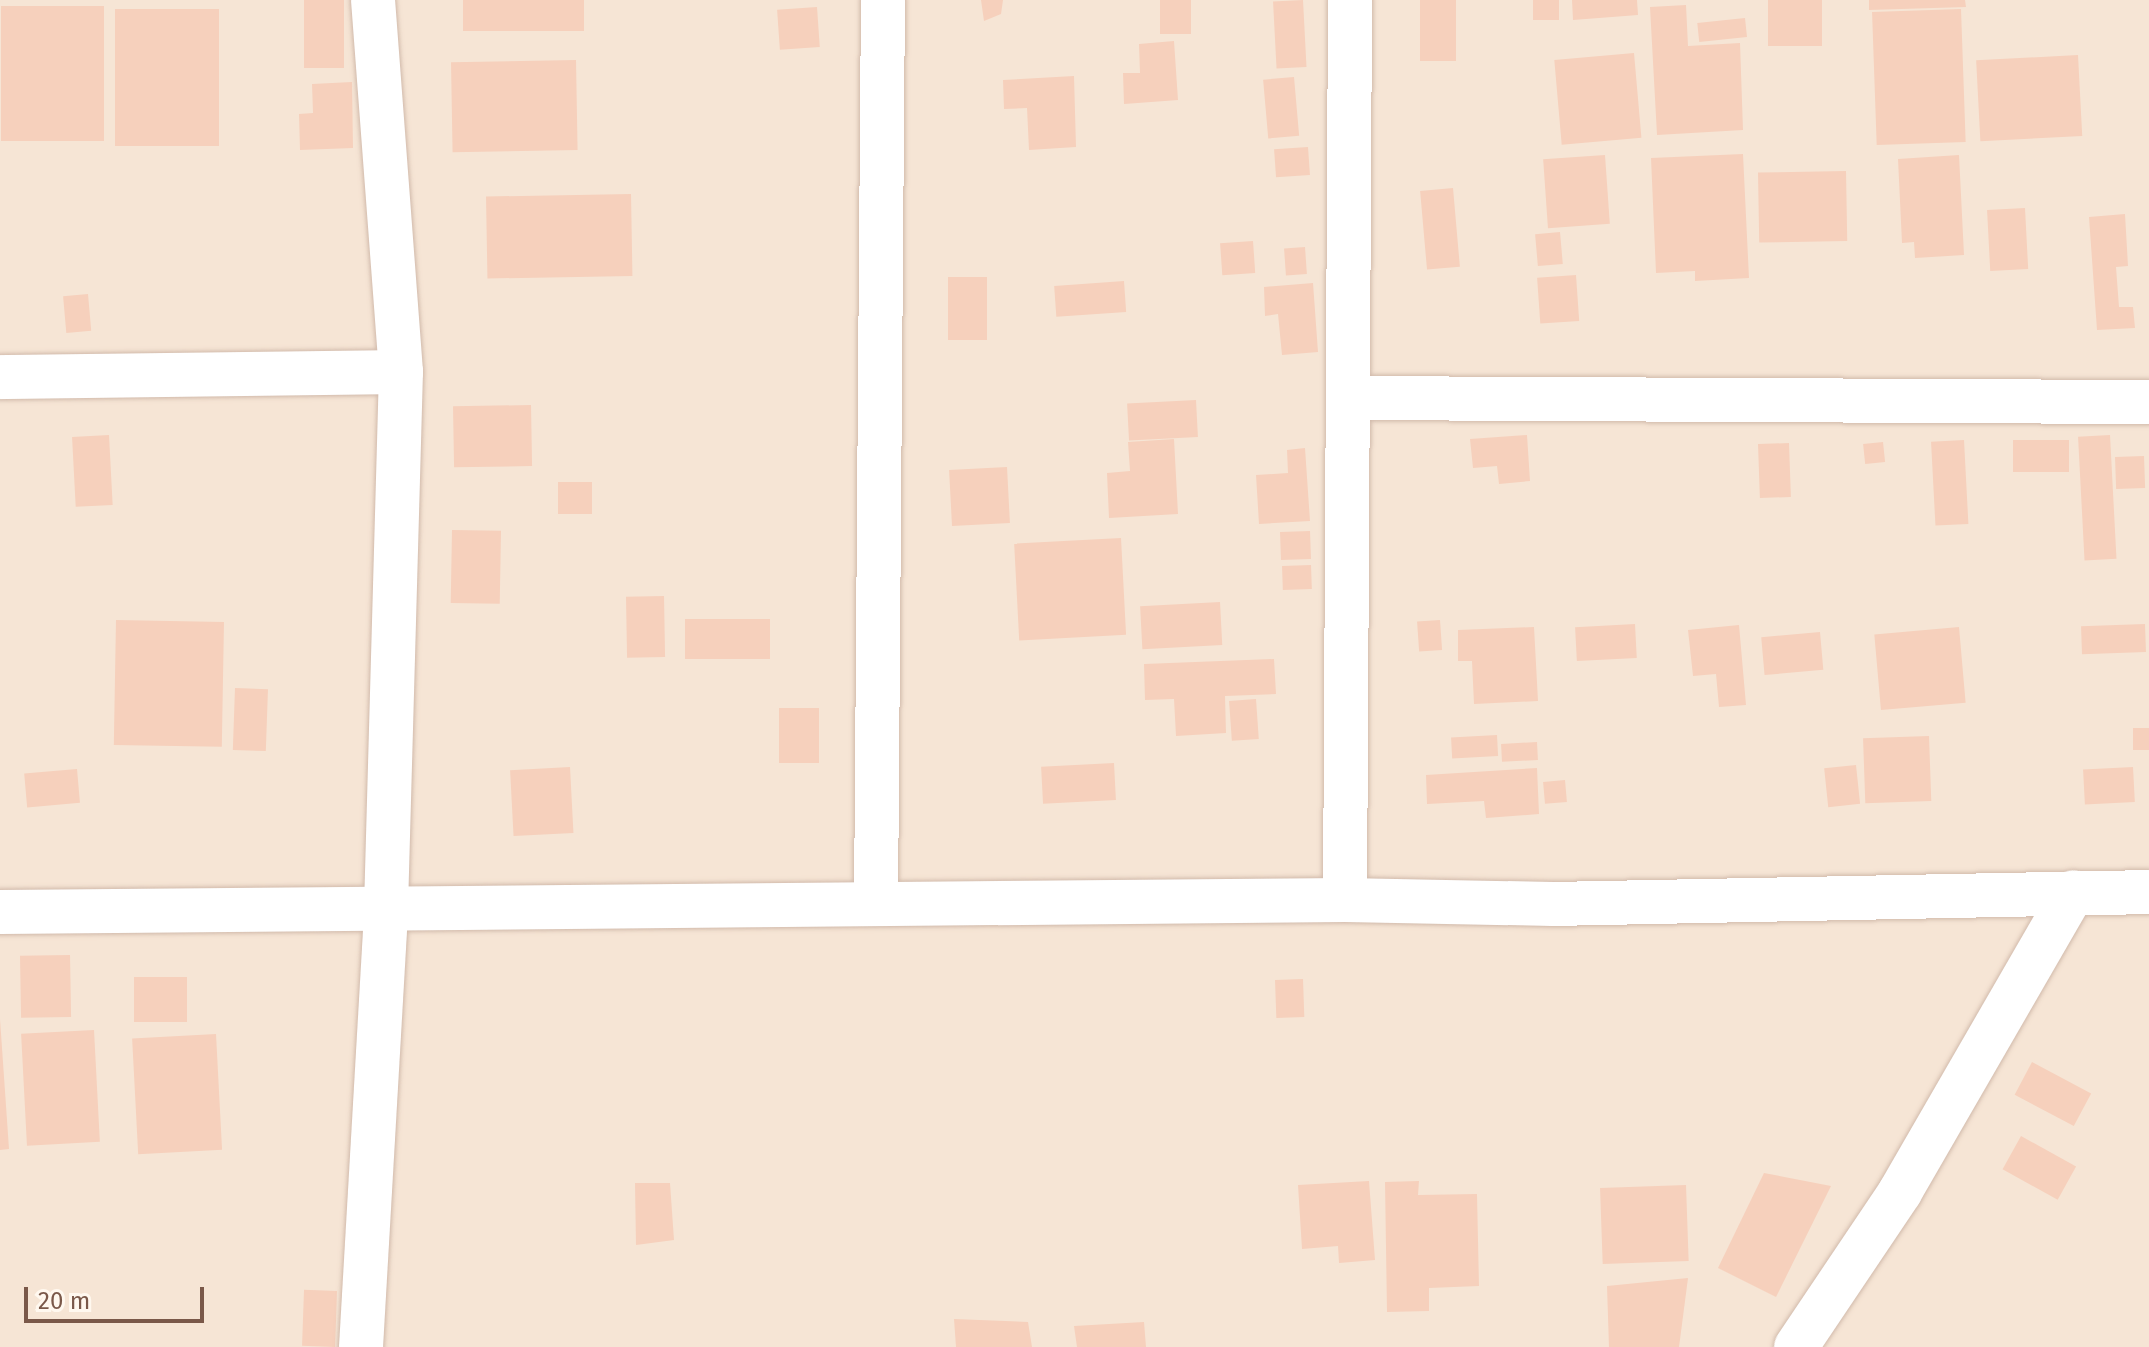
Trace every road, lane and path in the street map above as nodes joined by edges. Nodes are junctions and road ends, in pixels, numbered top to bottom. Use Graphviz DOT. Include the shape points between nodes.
graph roads {
  1 [pos="373,0"];
  2 [pos="883,0"];
  3 [pos="1350,0"];
  4 [pos="401,372"];
  5 [pos="0,377"];
  6 [pos="1348,398"];
  7 [pos="2149,402"];
  8 [pos="2073,892"];
  9 [pos="2149,892"];
  10 [pos="1345,900"];
  11 [pos="876,904"];
  12 [pos="386,908"];
  13 [pos="0,912"];
  14 [pos="361,1347"];
  15 [pos="1796,1347"];
  1 -- 4 [label="street"];
  2 -- 11 [label="street"];
  3 -- 6 [label="street"];
  4 -- 5 [label="street"];
  4 -- 12 [label="street"];
  6 -- 7 [label="street"];
  6 -- 10 [label="street"];
  8 -- 9 [label="street"];
  8 -- 10 [label="street" via="1553,904"];
  8 -- 15 [label="street" via="1900,1192"];
  10 -- 11 [label="street"];
  11 -- 12 [label="street"];
  12 -- 13 [label="street"];
  12 -- 14 [label="street"];
}
